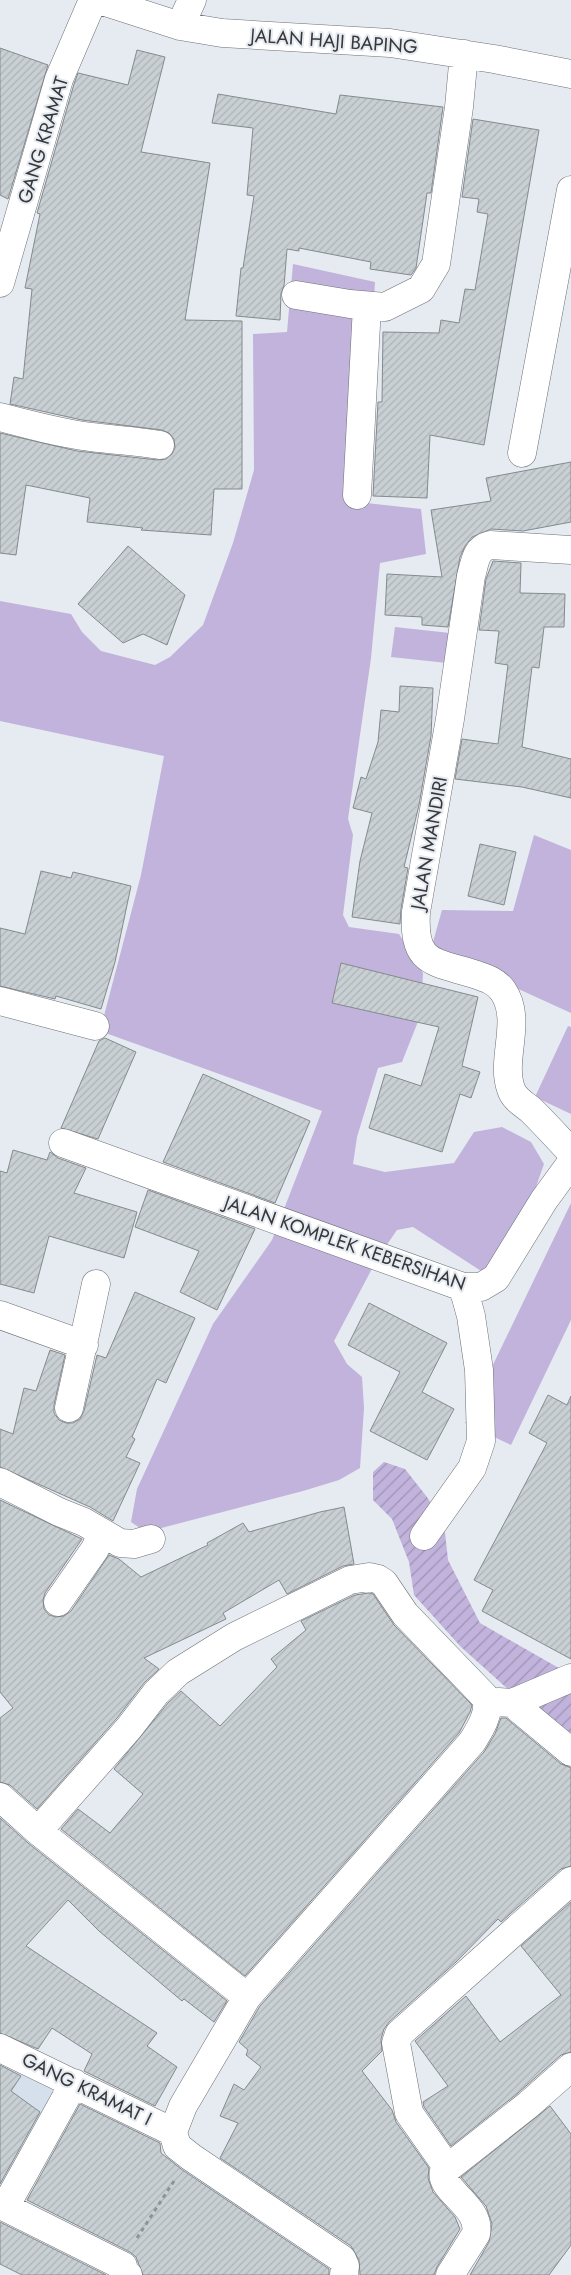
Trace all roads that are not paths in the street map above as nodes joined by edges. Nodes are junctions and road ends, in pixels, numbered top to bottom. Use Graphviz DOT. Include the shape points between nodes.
graph roads {
  1 [pos="93,0"];
  2 [pos="99,0"];
  3 [pos="192,0"];
  4 [pos="180,26"];
  5 [pos="464,54"];
  6 [pos="571,74"];
  7 [pos="571,190"];
  8 [pos="0,283"];
  9 [pos="296,295"];
  10 [pos="367,306"];
  11 [pos="0,417"];
  12 [pos="160,446"];
  13 [pos="522,453"];
  14 [pos="357,494"];
  15 [pos="571,550"];
  16 [pos="0,1001"];
  17 [pos="95,1026"];
  18 [pos="63,1143"];
  19 [pos="571,1152"];
  20 [pos="571,1163"];
  21 [pos="96,1284"];
  22 [pos="463,1288"];
  23 [pos="0,1315"];
  24 [pos="84,1344"];
  25 [pos="69,1408"];
  26 [pos="0,1482"];
  27 [pos="102,1533"];
  28 [pos="424,1536"];
  29 [pos="151,1539"];
  30 [pos="58,1602"];
  31 [pos="571,1678"];
  32 [pos="500,1705"];
  33 [pos="571,1752"];
  34 [pos="0,1797"];
  35 [pos="38,1831"];
  36 [pos="571,1881"];
  37 [pos="247,1997"];
  38 [pos="0,2048"];
  39 [pos="571,2067"];
  40 [pos="74,2083"];
  41 [pos="173,2132"];
  42 [pos="447,2167"];
  43 [pos="126,2270"];
  44 [pos="344,2275"];
  45 [pos="450,2275"];
  1 -- 8 [label="street, GANG KRAMAT" via="59,79"];
  2 -- 4 [label="street, JALAN HAJI BAPING"];
  3 -- 4 [label="street"];
  4 -- 5 [label="street, JALAN HAJI BAPING" via="242,34 356,40"];
  5 -- 6 [label="street, JALAN HAJI BAPING"];
  5 -- 10 [label="street" via="436,264 422,289 385,307"];
  7 -- 13 [label="street"];
  9 -- 10 [label="street"];
  10 -- 14 [label="street"];
  11 -- 12 [label="street" via="42,428"];
  15 -- 19 [label="street, JALAN MANDIRI" via="490,545 482,547 477,554 415,933 418,945 431,960 485,977 502,990 512,1024 510,1088"];
  16 -- 17 [label="street"];
  18 -- 22 [label="street, JALAN KOMPLEK KEBERSIHAN"];
  20 -- 22 [label="street, JALAN KOMPLEK KEBERSIHAN" via="496,1278 481,1287"];
  21 -- 24 [label="street"];
  22 -- 28 [label="street" via="478,1362 481,1441 472,1468"];
  23 -- 24 [label="street"];
  24 -- 25 [label="street"];
  26 -- 27 [label="street"];
  27 -- 29 [label="street" via="120,1543 134,1544"];
  27 -- 30 [label="street" via="95,1550"];
  31 -- 32 [label="street"];
  32 -- 33 [label="street"];
  32 -- 35 [label="street" via="486,1700 405,1614 384,1583 369,1577 350,1580 234,1636 178,1672 156,1693"];
  32 -- 37 [label="street" via="449,1772"];
  34 -- 35 [label="street"];
  35 -- 37 [label="street"];
  36 -- 42 [label="street" via="399,2034 396,2042 409,2113"];
  37 -- 41 [label="street" via="183,2106"];
  38 -- 40 [label="street, GANG KRAMAT I"];
  39 -- 42 [label="street" via="528,2106"];
  40 -- 41 [label="street, GANG KRAMAT I"];
  40 -- 43 [label="street" via="6,2207"];
  41 -- 44 [label="street" via="177,2146 191,2157 342,2259"];
  42 -- 45 [label="street" via="442,2175 444,2180 475,2215 478,2227"];
}
